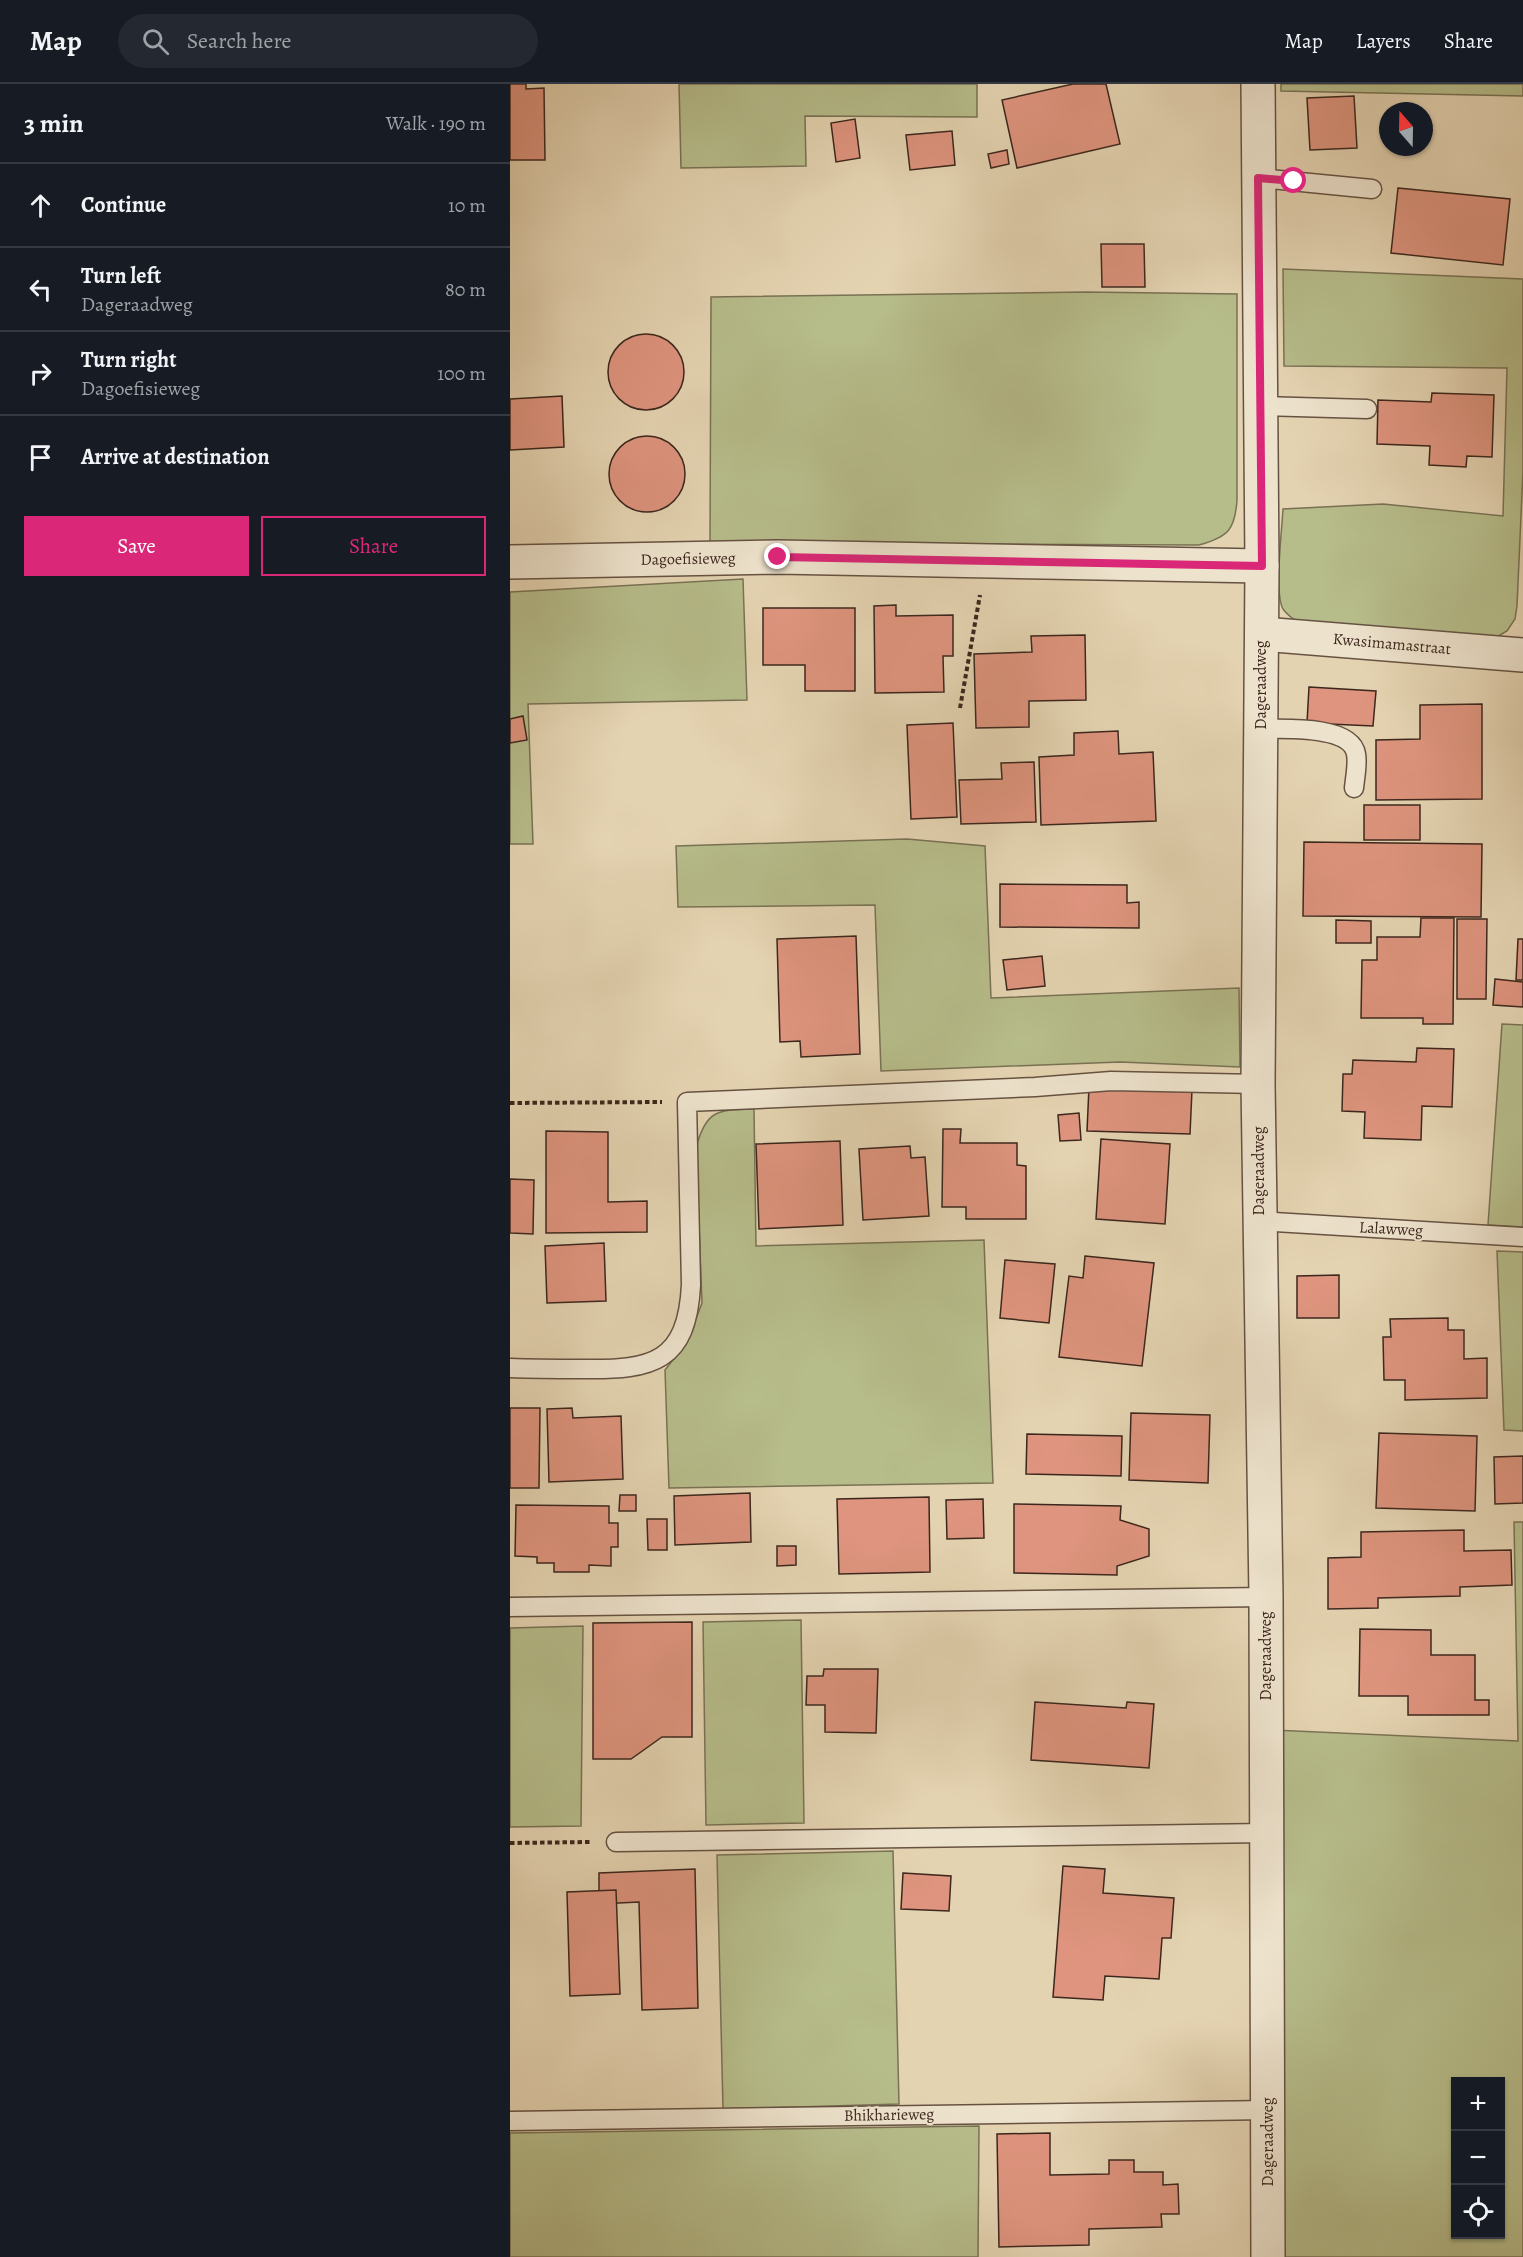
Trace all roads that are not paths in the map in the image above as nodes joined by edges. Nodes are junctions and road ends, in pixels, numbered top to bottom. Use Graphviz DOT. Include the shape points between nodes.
graph roads {
  1 [pos="1258,84"];
  2 [pos="1258,178"];
  3 [pos="1372,189"];
  4 [pos="1261,406"];
  5 [pos="1366,409"];
  6 [pos="510,562"];
  7 [pos="1262,566"];
  8 [pos="1262,634"];
  9 [pos="1523,655"];
  10 [pos="1261,729"];
  11 [pos="1354,788"];
  12 [pos="1258,1084"];
  13 [pos="1259,1221"];
  14 [pos="1523,1237"];
  15 [pos="510,1368"];
  16 [pos="1266,1597"];
  17 [pos="510,1607"];
  18 [pos="1266,1833"];
  19 [pos="616,1842"];
  20 [pos="1269,2110"];
  21 [pos="510,2121"];
  22 [pos="1268,2257"];
  1 -- 2 [label="street, Dageraadweg"];
  2 -- 3 [label="lane"];
  2 -- 4 [label="street, Dageraadweg"];
  4 -- 5 [label="lane"];
  4 -- 7 [label="street, Dageraadweg"];
  6 -- 7 [label="street, Dagoefisieweg" via="778,557"];
  7 -- 8 [label="street, Dageraadweg"];
  8 -- 9 [label="street, Kwasimamastraat"];
  8 -- 10 [label="street, Dageraadweg"];
  10 -- 11 [label="lane" via="1334,734 1347,739 1356,754"];
  10 -- 12 [label="street, Dageraadweg"];
  12 -- 13 [label="street, Dageraadweg"];
  12 -- 15 [label="lane" via="1111,1082 687,1102 691,1285 690,1310 682,1333 671,1349 650,1364 615,1370"];
  13 -- 14 [label="lane, Lalawweg"];
  13 -- 16 [label="street, Dageraadweg"];
  16 -- 17 [label="lane"];
  16 -- 18 [label="street, Dageraadweg"];
  18 -- 19 [label="lane"];
  18 -- 20 [label="street, Dageraadweg"];
  20 -- 21 [label="lane, Bhikharieweg"];
  20 -- 22 [label="street, Dageraadweg"];
}
